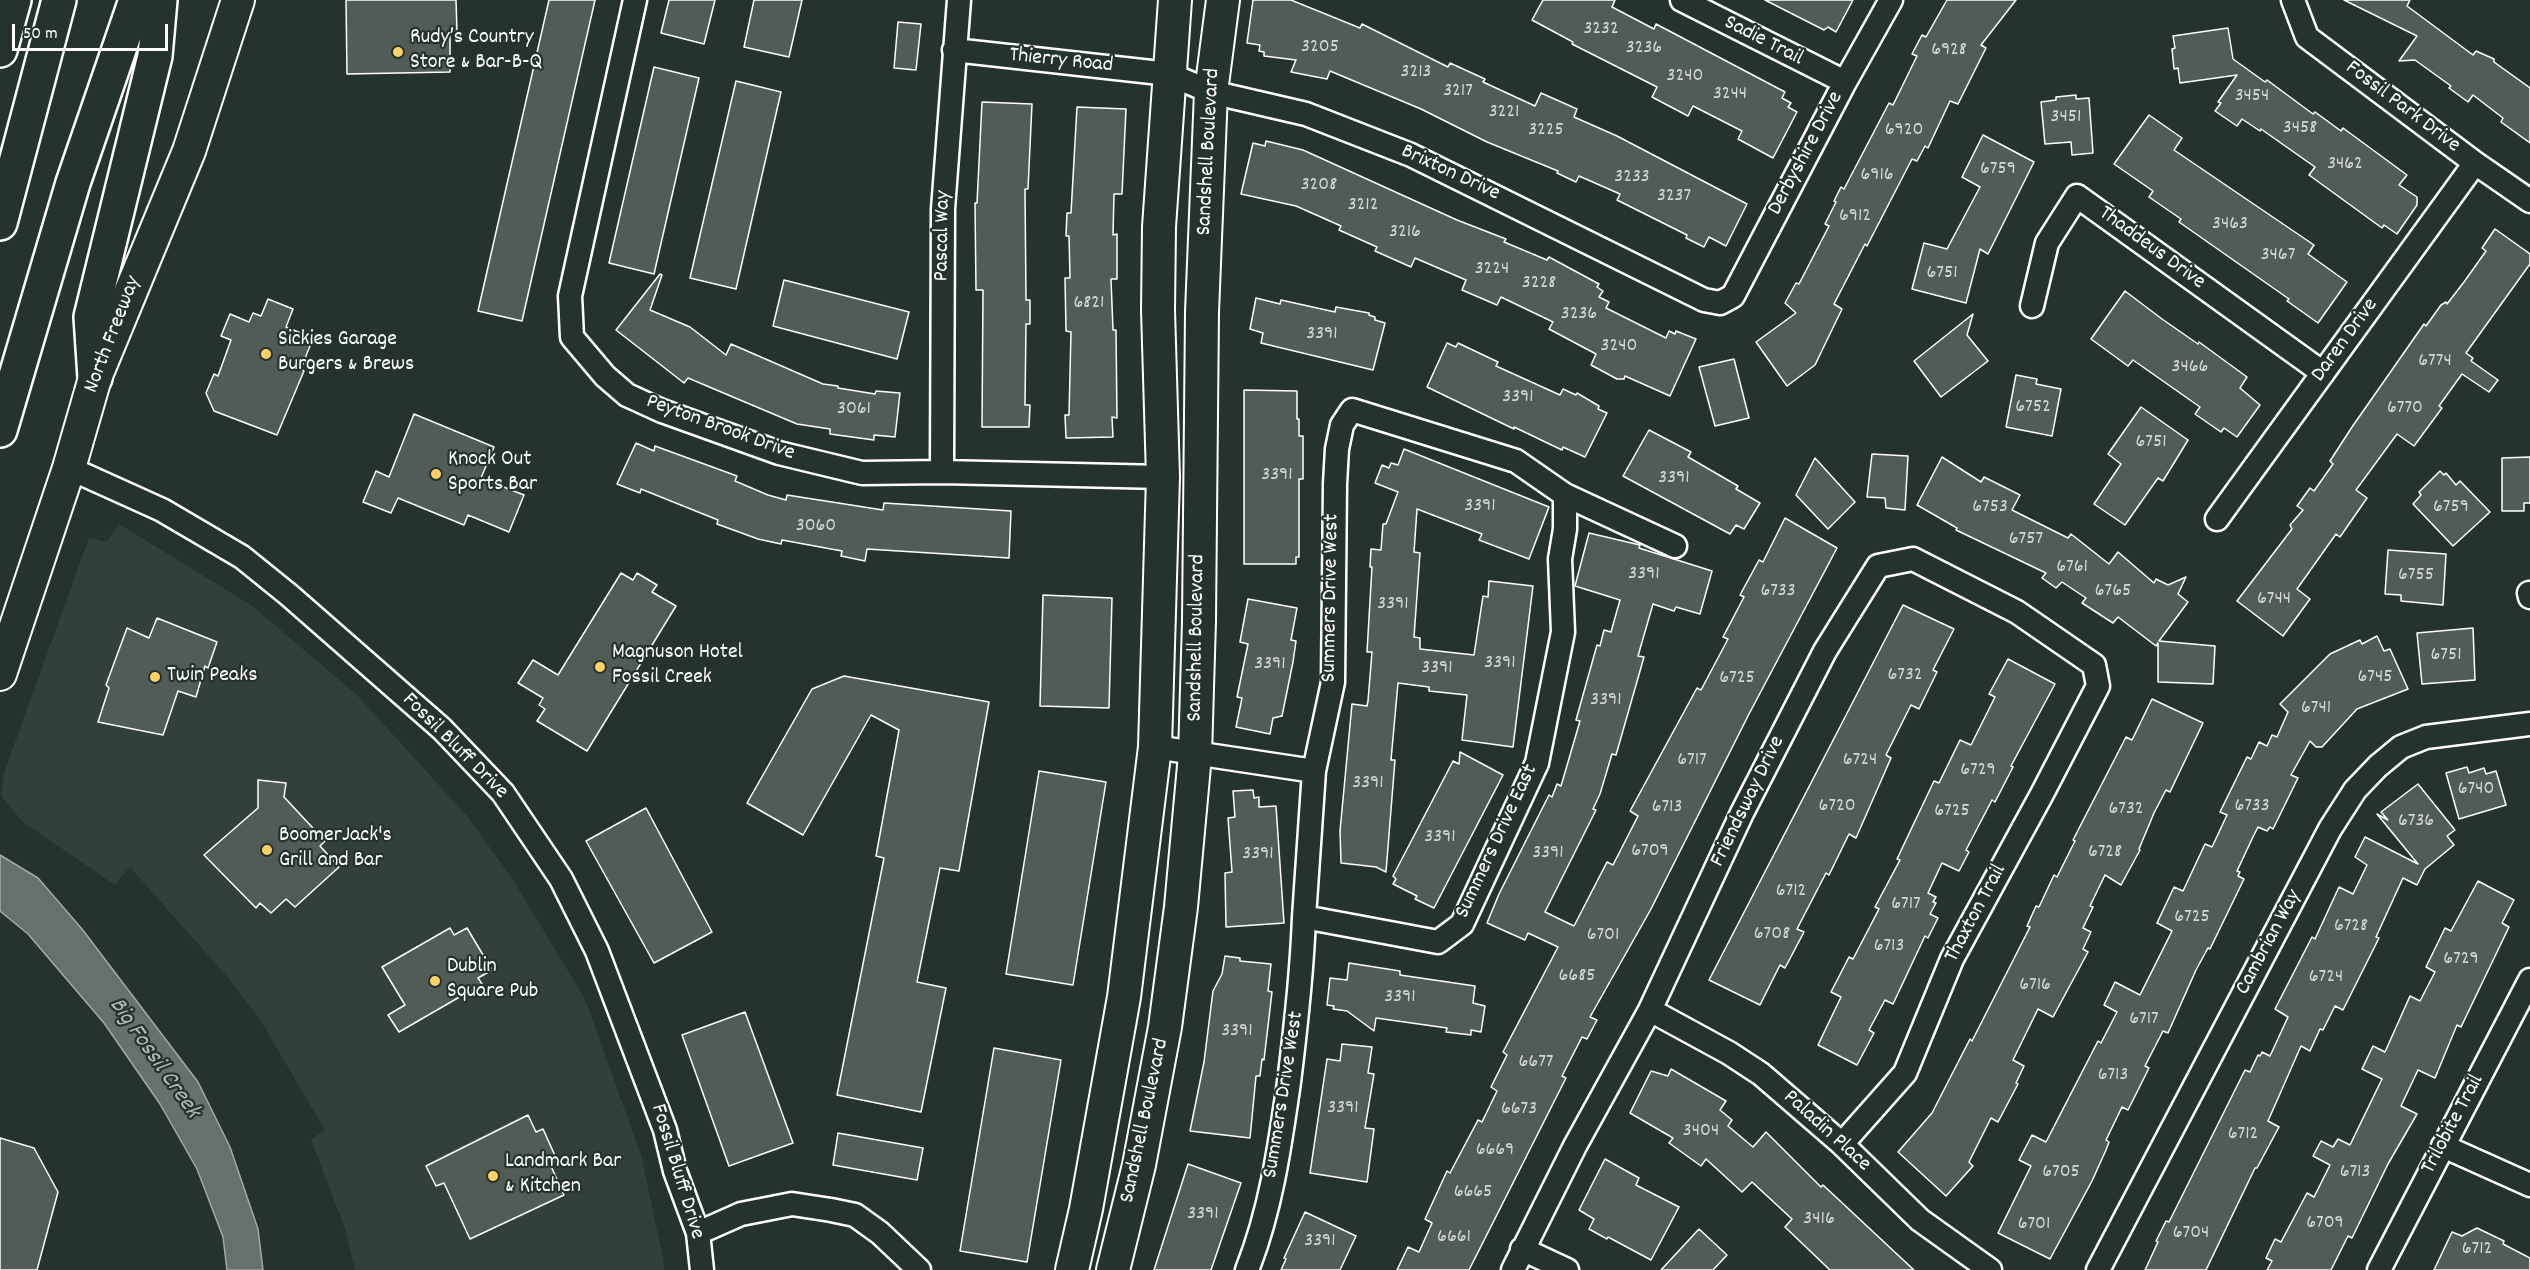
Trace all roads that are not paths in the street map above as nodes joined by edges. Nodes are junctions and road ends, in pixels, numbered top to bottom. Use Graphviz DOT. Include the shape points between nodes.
graph roads {
  1 [pos="14,0"];
  2 [pos="59,0"];
  3 [pos="136,0"];
  4 [pos="160,0"];
  5 [pos="238,0"];
  6 [pos="635,0"];
  7 [pos="959,0"];
  8 [pos="1175,0"];
  9 [pos="1223,0"];
  10 [pos="1682,0"];
  11 [pos="1891,0"];
  12 [pos="2293,0"];
  13 [pos="0,50"];
  14 [pos="954,50"];
  15 [pos="1169,74"];
  16 [pos="1845,82"];
  17 [pos="1211,92"];
  18 [pos="2475,163"];
  19 [pos="2530,201"];
  20 [pos="0,223"];
  21 [pos="1719,303"];
  22 [pos="2032,306"];
  23 [pos="2323,374"];
  24 [pos="95,378"];
  25 [pos="0,430"];
  26 [pos="69,468"];
  27 [pos="942,472"];
  28 [pos="1163,477"];
  29 [pos="1565,495"];
  30 [pos="2217,519"];
  31 [pos="1675,546"];
  32 [pos="0,674"];
  33 [pos="2096,674"];
  34 [pos="2530,724"];
  35 [pos="1155,747"];
  36 [pos="1194,754"];
  37 [pos="1314,771"];
  38 [pos="1304,917"];
  39 [pos="2530,980"];
  40 [pos="1650,1010"];
  41 [pos="1842,1144"];
  42 [pos="2443,1146"];
  43 [pos="2530,1185"];
  44 [pos="698,1233"];
  45 [pos="1522,1250"];
  46 [pos="702,1270"];
  47 [pos="919,1270"];
  48 [pos="1072,1270"];
  49 [pos="1113,1270"];
  50 [pos="1247,1270"];
  51 [pos="1513,1270"];
  52 [pos="1567,1270"];
  53 [pos="1990,1270"];
  54 [pos="2098,1270"];
  55 [pos="2379,1270"];
  1 -- 13 [label="highway"];
  2 -- 20 [label="highway"];
  3 -- 25 [label="highway" via="73,183"];
  4 -- 24 [label="highway" via="155,56 91,317"];
  5 -- 24 [label="street, North Freeway" via="189,151"];
  6 -- 27 [label="street, Peyton Brook Drive" via="570,296 573,337 605,376 627,395 662,411 779,453 862,473"];
  7 -- 14 [label="street, Pascal Way"];
  8 -- 15 [label="street, Sandshell Boulevard"];
  9 -- 17 [label="street, Sandshell Boulevard"];
  10 -- 16 [label="street, Sadie Trail"];
  11 -- 16 [label="street, Derbyshire Drive"];
  12 -- 18 [label="street, Fossil Park Drive" via="2307,37"];
  14 -- 15 [label="street, Thierry Road"];
  14 -- 27 [label="street, Pascal Way" via="943,209"];
  15 -- 17 [label="street, Brixton Drive"];
  15 -- 28 [label="street, Sandshell Boulevard" via="1159,227"];
  16 -- 21 [label="street, Derbyshire Drive" via="1733,296"];
  17 -- 21 [label="street, Brixton Drive" via="1306,114 1411,155 1704,300"];
  17 -- 36 [label="street, Sandshell Boulevard" via="1202,312"];
  18 -- 19 [label="street, Fossil Park Drive"];
  18 -- 23 [label="street, Daren Drive"];
  22 -- 23 [label="street, Thaddeus Drive" via="2047,243 2078,196"];
  23 -- 30 [label="street, Daren Drive"];
  24 -- 26 [label="street, North Freeway"];
  26 -- 32 [label="street, North Freeway"];
  26 -- 44 [label="street, Fossil Bluff Drive" via="162,510 242,557 442,729 503,793 561,879 597,951 665,1130"];
  27 -- 28 [label="street, Peyton Brook Drive"];
  28 -- 35 [label="street, Sandshell Boulevard"];
  29 -- 31 [label="street"];
  29 -- 37 [label="street, Summers Drive West" via="1516,461 1352,410 1342,425 1337,449 1333,682"];
  29 -- 38 [label="street, Summers Drive East" via="1560,559 1563,632 1537,764 1462,924 1438,942"];
  33 -- 40 [label="street, Friendsway Drive" via="2094,665 2017,612 1913,559 1878,566 1825,651 1742,813"];
  33 -- 41 [label="street, Thaxton Trail" via="2098,686 1952,959 1905,1073"];
  34 -- 54 [label="street, Cambrian Way" via="2426,737 2402,747 2355,790 2330,829"];
  35 -- 36 [label="street"];
  35 -- 48 [label="street, Sandshell Boulevard" via="1124,997"];
  36 -- 37 [label="street"];
  36 -- 49 [label="street, Sandshell Boulevard" via="1165,1027 1139,1165"];
  37 -- 38 [label="street, Summers Drive West"];
  38 -- 50 [label="street, Summers Drive West" via="1301,985 1282,1131 1260,1237"];
  39 -- 42 [label="street, Trilobite Trail"];
  40 -- 41 [label="street, Paladin Place" via="1761,1074"];
  40 -- 45 [label="street, Friendsway Drive"];
  41 -- 53 [label="street, Paladin Place" via="1920,1220"];
  42 -- 43 [label="street"];
  42 -- 55 [label="street, Trilobite Trail"];
  44 -- 46 [label="street, Fossil Bluff Drive"];
  44 -- 47 [label="street" via="741,1214 792,1204 831,1210 855,1215"];
  45 -- 51 [label="street, Friendsway Drive"];
  45 -- 52 [label="street"];
}
